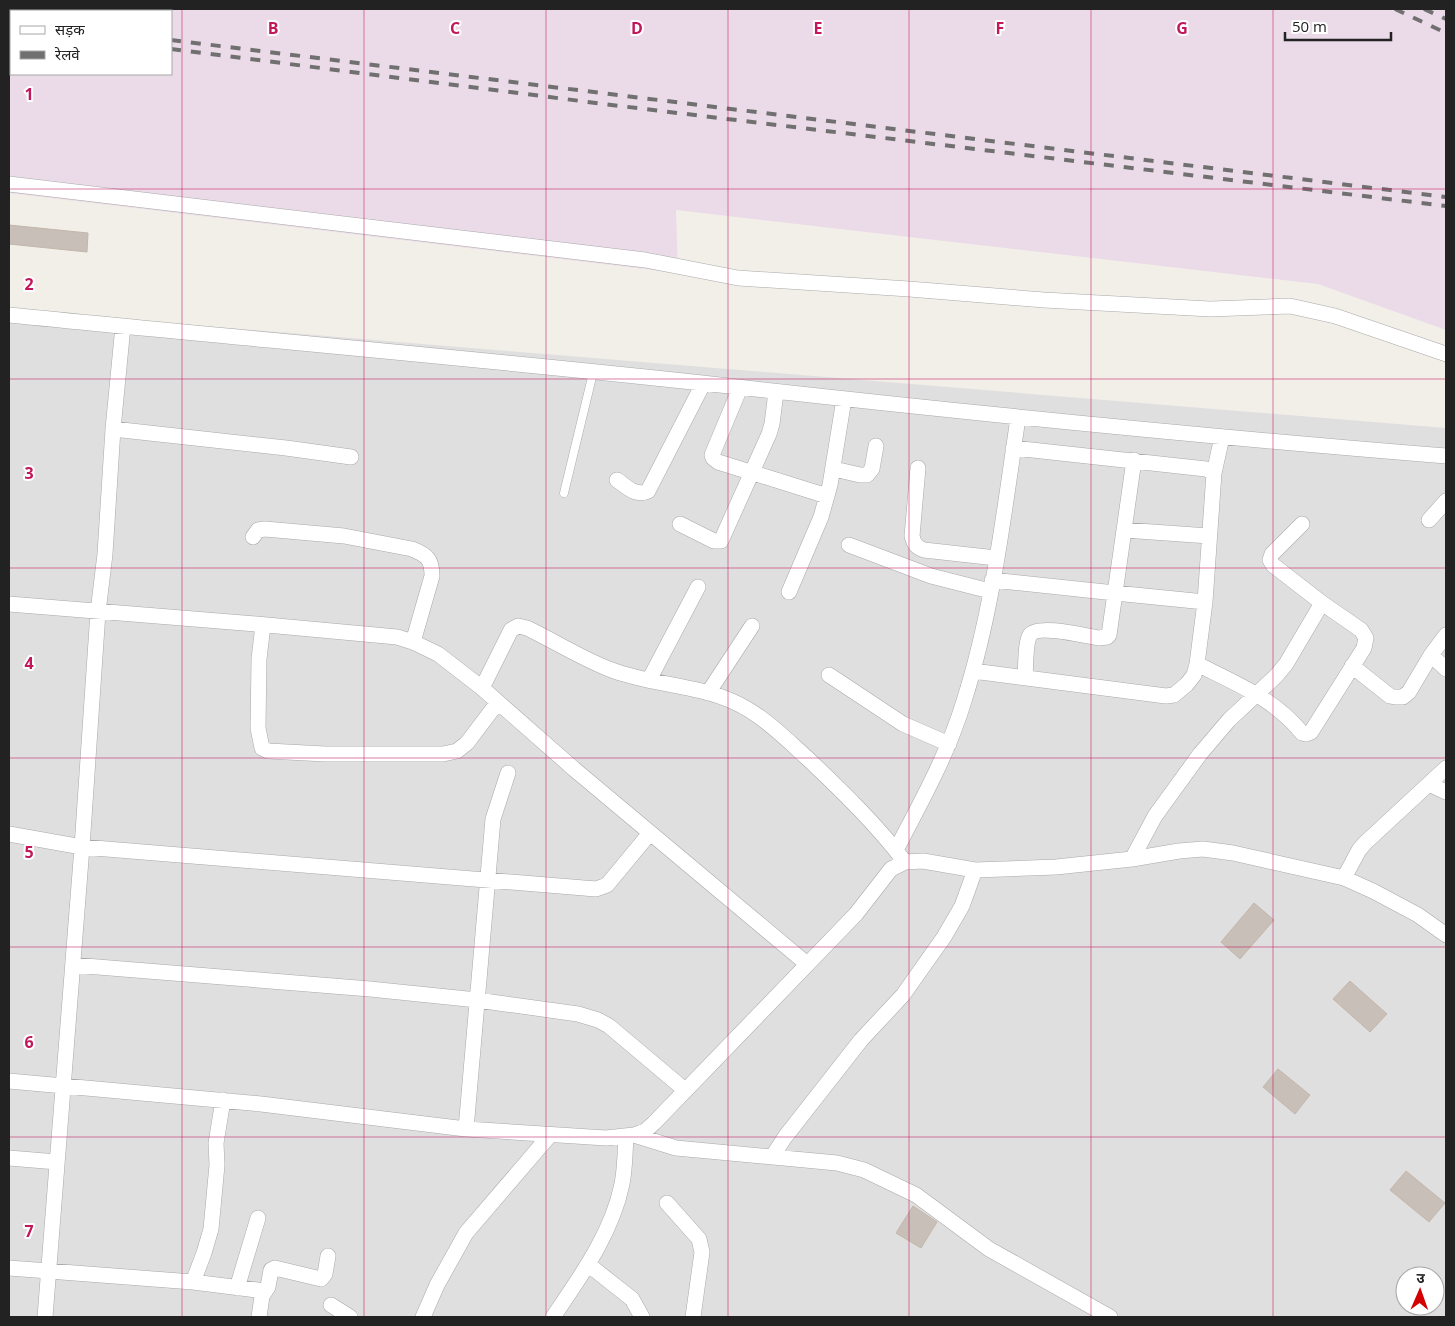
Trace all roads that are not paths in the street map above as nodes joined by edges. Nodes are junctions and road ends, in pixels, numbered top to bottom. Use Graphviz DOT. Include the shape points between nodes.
graph roads {
  1 [pos="9,184"];
  2 [pos="9,315"];
  3 [pos="123,326"];
  4 [pos="1446,354"];
  5 [pos="593,373"];
  6 [pos="703,384"];
  7 [pos="740,388"];
  8 [pos="776,392"];
  9 [pos="844,399"];
  10 [pos="1018,418"];
  11 [pos="113,429"];
  12 [pos="1222,437"];
  13 [pos="876,446"];
  14 [pos="1013,448"];
  15 [pos="1446,456"];
  16 [pos="350,457"];
  17 [pos="1134,460"];
  18 [pos="918,468"];
  19 [pos="834,469"];
  20 [pos="751,472"];
  21 [pos="1214,472"];
  22 [pos="617,480"];
  23 [pos="564,493"];
  24 [pos="827,496"];
  25 [pos="1446,501"];
  26 [pos="1429,520"];
  27 [pos="680,524"];
  28 [pos="1302,524"];
  29 [pos="1124,530"];
  30 [pos="1209,536"];
  31 [pos="253,537"];
  32 [pos="849,546"];
  33 [pos="996,558"];
  34 [pos="991,585"];
  35 [pos="698,587"];
  36 [pos="789,592"];
  37 [pos="1115,592"];
  38 [pos="1205,602"];
  39 [pos="1322,603"];
  40 [pos="9,604"];
  41 [pos="98,612"];
  42 [pos="263,624"];
  43 [pos="752,626"];
  44 [pos="1446,635"];
  45 [pos="413,642"];
  46 [pos="1431,654"];
  47 [pos="1197,664"];
  48 [pos="1352,666"];
  49 [pos="1446,669"];
  50 [pos="973,671"];
  51 [pos="829,675"];
  52 [pos="1025,678"];
  53 [pos="649,680"];
  54 [pos="482,688"];
  55 [pos="708,693"];
  56 [pos="1257,694"];
  57 [pos="498,702"];
  58 [pos="949,744"];
  59 [pos="1446,768"];
  60 [pos="508,773"];
  61 [pos="1428,784"];
  62 [pos="1446,792"];
  63 [pos="650,833"];
  64 [pos="9,834"];
  65 [pos="82,847"];
  66 [pos="901,856"];
  67 [pos="1132,859"];
  68 [pos="975,870"];
  69 [pos="1344,878"];
  70 [pos="489,880"];
  71 [pos="1446,936"];
  72 [pos="807,964"];
  73 [pos="73,965"];
  74 [pos="477,1000"];
  75 [pos="9,1081"];
  76 [pos="64,1085"];
  77 [pos="685,1090"];
  78 [pos="223,1100"];
  79 [pos="466,1129"];
  80 [pos="550,1135"];
  81 [pos="630,1136"];
  82 [pos="772,1157"];
  83 [pos="9,1158"];
  84 [pos="57,1162"];
  85 [pos="667,1203"];
  86 [pos="258,1218"];
  87 [pos="328,1256"];
  88 [pos="589,1265"];
  89 [pos="9,1268"];
  90 [pos="48,1270"];
  91 [pos="193,1282"];
  92 [pos="237,1288"];
  93 [pos="265,1291"];
  94 [pos="331,1305"];
  95 [pos="44,1317"];
  96 [pos="259,1317"];
  97 [pos="350,1317"];
  98 [pos="423,1317"];
  99 [pos="553,1317"];
  100 [pos="642,1317"];
  101 [pos="693,1317"];
  102 [pos="1110,1317"];
  1 -- 4 [label="street" via="646,260 738,278 1210,310 1290,306 1335,316"];
  2 -- 3 [label="street"];
  3 -- 5 [label="street"];
  3 -- 11 [label="street"];
  5 -- 6 [label="street"];
  5 -- 23 [label="lane"];
  6 -- 7 [label="street"];
  6 -- 22 [label="street" via="648,492 639,494"];
  7 -- 8 [label="street"];
  7 -- 20 [label="street" via="712,458"];
  8 -- 9 [label="street"];
  8 -- 20 [label="street" via="772,424"];
  9 -- 10 [label="street"];
  9 -- 19 [label="street"];
  10 -- 12 [label="street"];
  10 -- 14 [label="street"];
  11 -- 16 [label="street"];
  11 -- 41 [label="street"];
  12 -- 15 [label="street"];
  12 -- 21 [label="street"];
  13 -- 19 [label="street" via="872,469 867,475"];
  14 -- 17 [label="street"];
  14 -- 33 [label="street"];
  17 -- 21 [label="street"];
  17 -- 29 [label="street"];
  18 -- 33 [label="street" via="914,544 924,550"];
  19 -- 24 [label="street"];
  20 -- 24 [label="street"];
  20 -- 27 [label="street" via="721,540 714,540"];
  21 -- 30 [label="street"];
  24 -- 36 [label="street"];
  25 -- 26 [label="street"];
  28 -- 39 [label="street" via="1270,560 1273,566"];
  29 -- 30 [label="street"];
  29 -- 37 [label="street"];
  30 -- 38 [label="street"];
  31 -- 45 [label="street" via="258,530 264,529 344,536 412,548 422,553 429,559 432,576"];
  32 -- 34 [label="street" via="931,576"];
  33 -- 34 [label="street"];
  34 -- 37 [label="street"];
  34 -- 50 [label="street"];
  35 -- 53 [label="street"];
  37 -- 38 [label="street"];
  37 -- 52 [label="street" via="1107,637 1049,630 1034,632 1028,641"];
  38 -- 47 [label="street"];
  39 -- 48 [label="street" via="1365,634 1366,644"];
  39 -- 56 [label="street" via="1286,664"];
  40 -- 41 [label="street"];
  41 -- 42 [label="street"];
  41 -- 65 [label="street"];
  42 -- 45 [label="street" via="397,637"];
  42 -- 57 [label="street" via="258,728 262,748 268,751 443,754 456,751 467,743"];
  43 -- 55 [label="street"];
  44 -- 46 [label="street"];
  45 -- 54 [label="street" via="438,654"];
  46 -- 48 [label="street" via="1409,692 1403,696 1390,696"];
  46 -- 49 [label="street"];
  47 -- 52 [label="street" via="1187,684 1174,695 1166,696"];
  47 -- 56 [label="street"];
  48 -- 56 [label="street" via="1306,734"];
  50 -- 52 [label="street"];
  50 -- 58 [label="street"];
  51 -- 58 [label="street" via="903,724"];
  53 -- 54 [label="street" via="609,669 518,626 511,630"];
  53 -- 55 [label="street"];
  54 -- 57 [label="street"];
  55 -- 66 [label="street" via="746,708 791,744 838,787"];
  56 -- 67 [label="street" via="1200,754 1155,816"];
  57 -- 63 [label="street"];
  58 -- 66 [label="street"];
  59 -- 61 [label="street"];
  60 -- 70 [label="street" via="493,819"];
  61 -- 62 [label="street"];
  61 -- 69 [label="street" via="1365,843"];
  63 -- 70 [label="street" via="607,885 596,889"];
  63 -- 72 [label="street"];
  64 -- 65 [label="street"];
  65 -- 70 [label="street"];
  65 -- 73 [label="street"];
  66 -- 68 [label="street"];
  66 -- 72 [label="street" via="856,914"];
  67 -- 68 [label="street" via="1056,867"];
  67 -- 69 [label="street" via="1203,849"];
  68 -- 82 [label="street" via="962,906 903,995 861,1040"];
  69 -- 71 [label="street" via="1418,915"];
  70 -- 74 [label="street"];
  72 -- 77 [label="street"];
  73 -- 74 [label="street"];
  73 -- 76 [label="street"];
  74 -- 77 [label="street" via="578,1014 598,1020 622,1036"];
  74 -- 79 [label="street"];
  75 -- 76 [label="street"];
  76 -- 78 [label="street"];
  76 -- 84 [label="street"];
  77 -- 81 [label="street" via="654,1124"];
  78 -- 79 [label="street"];
  78 -- 91 [label="street" via="216,1143 212,1223"];
  79 -- 80 [label="street"];
  80 -- 81 [label="street"];
  80 -- 98 [label="street" via="466,1233"];
  81 -- 82 [label="street" via="676,1148"];
  81 -- 88 [label="street" via="622,1183 611,1218"];
  82 -- 102 [label="street" via="864,1170 916,1195 989,1249"];
  83 -- 84 [label="street"];
  84 -- 90 [label="street"];
  85 -- 101 [label="street" via="701,1244"];
  86 -- 92 [label="street"];
  87 -- 93 [label="street" via="321,1279 273,1268"];
  88 -- 99 [label="street"];
  88 -- 100 [label="street" via="632,1299"];
  89 -- 90 [label="street"];
  90 -- 91 [label="street"];
  90 -- 95 [label="street"];
  91 -- 92 [label="street"];
  92 -- 93 [label="street"];
  93 -- 96 [label="street"];
  94 -- 97 [label="street"];
}
